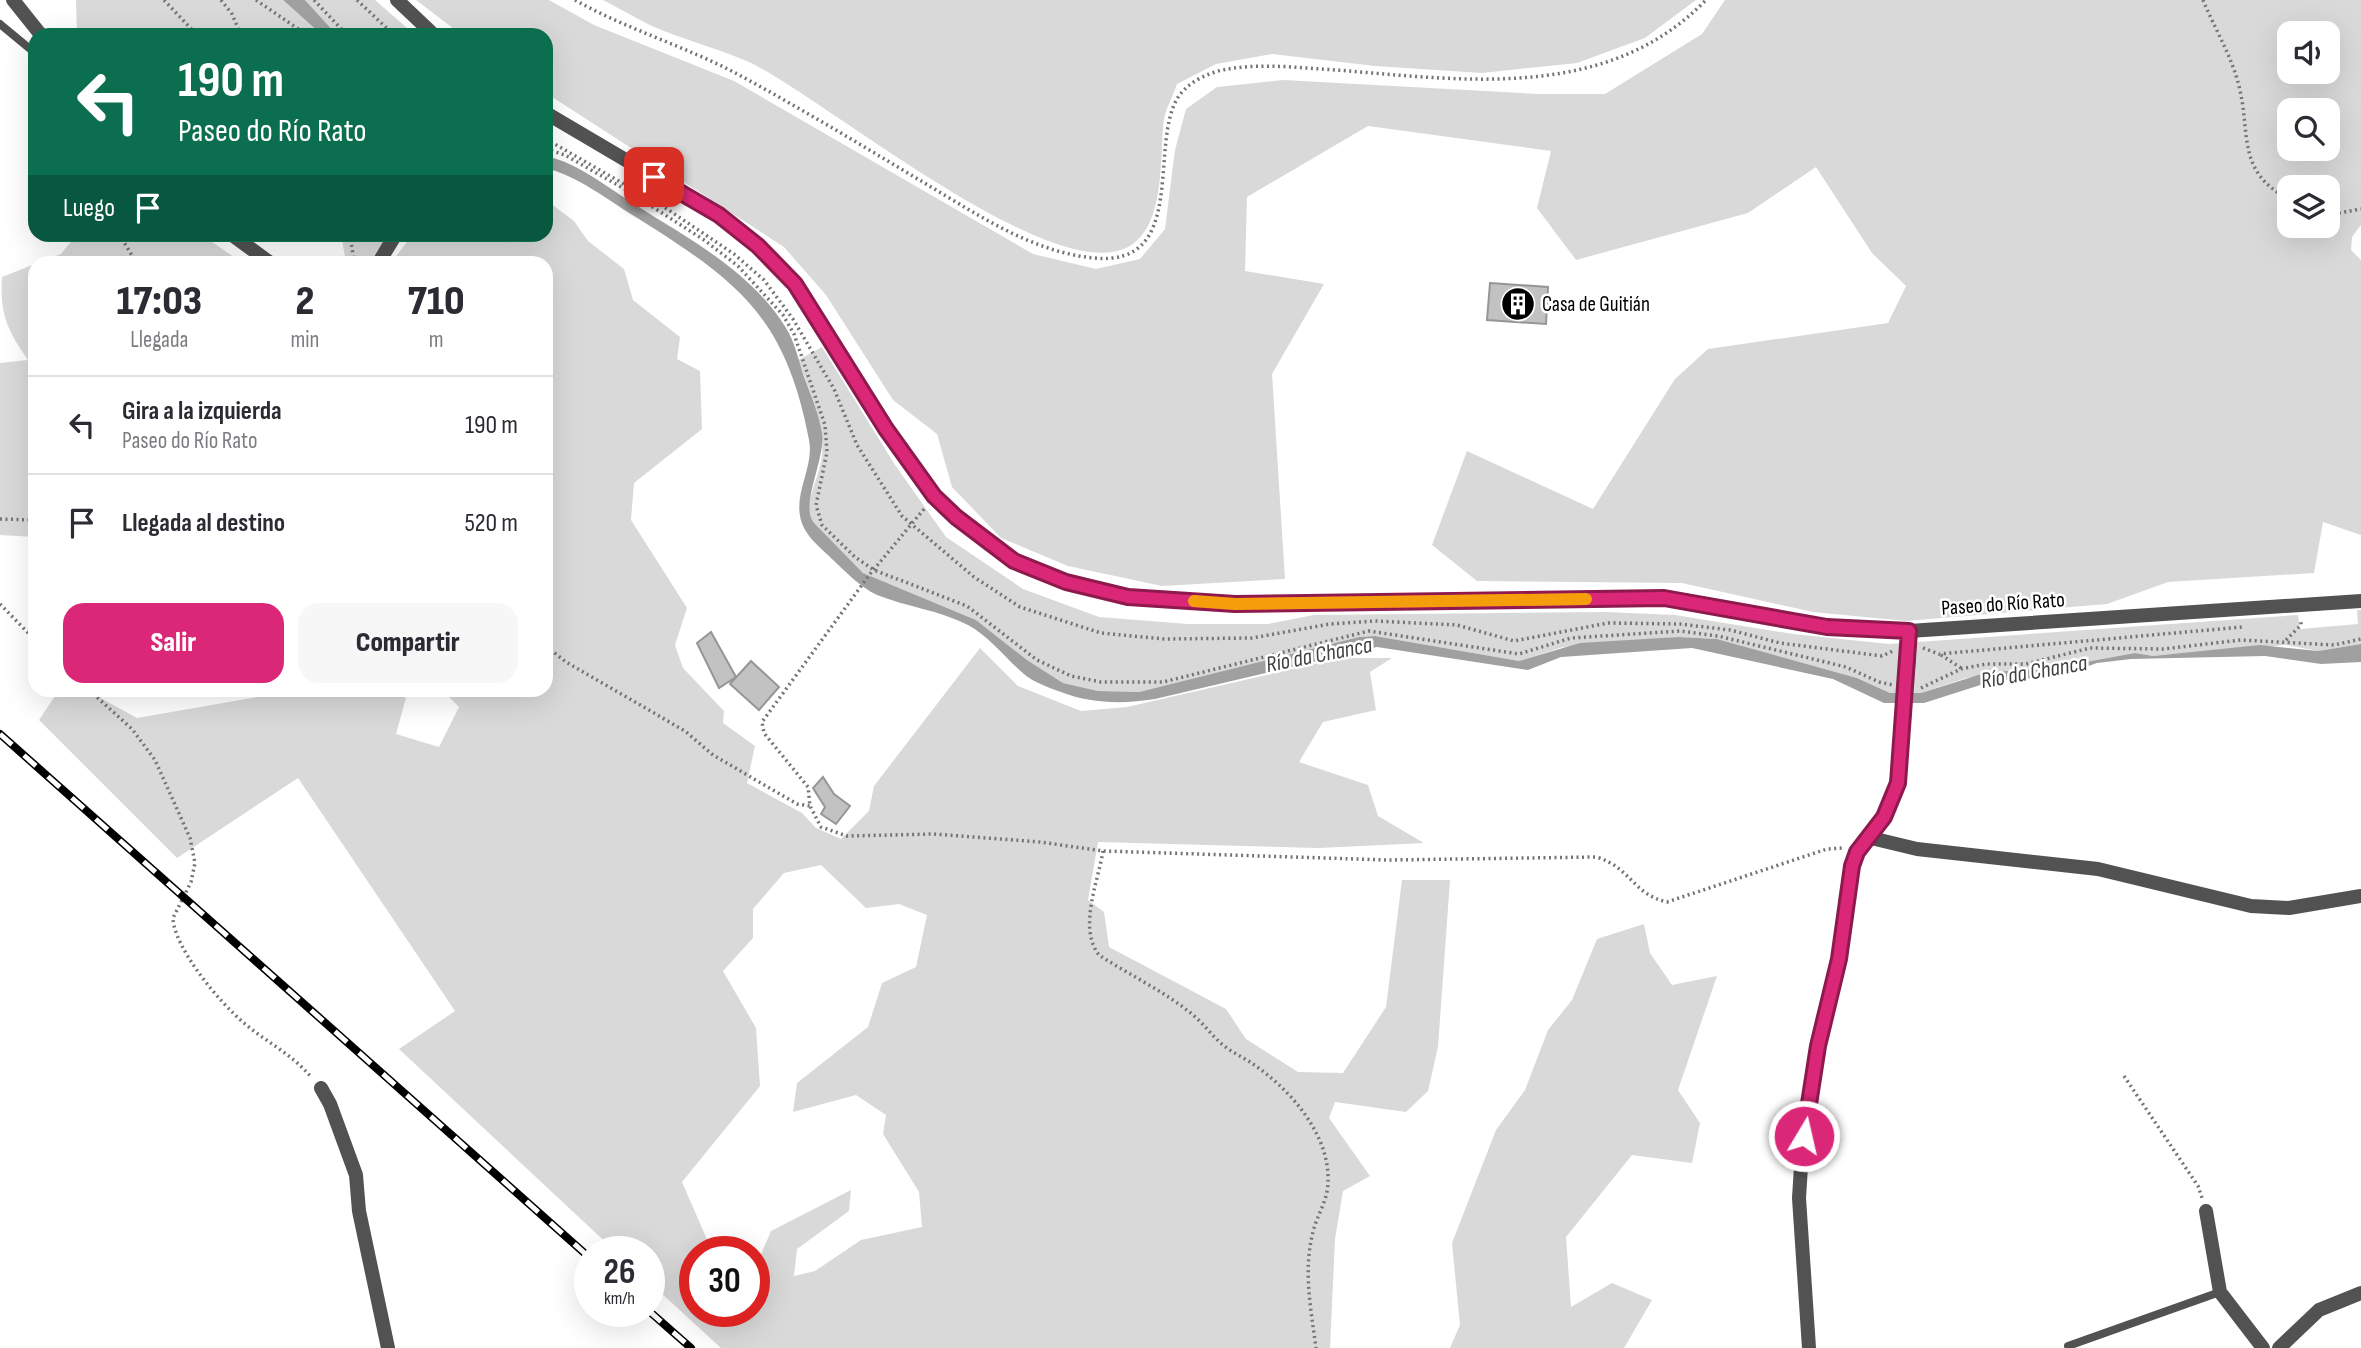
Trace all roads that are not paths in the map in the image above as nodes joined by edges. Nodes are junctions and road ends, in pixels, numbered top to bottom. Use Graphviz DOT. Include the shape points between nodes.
graph roads {
  1 [pos="13,0"];
  2 [pos="397,0"];
  3 [pos="0,24"];
  4 [pos="35,28"];
  5 [pos="427,28"];
  6 [pos="28,47"];
  7 [pos="553,117"];
  8 [pos="242,242"];
  9 [pos="260,256"];
  10 [pos="2361,601"];
  11 [pos="1909,631"];
  12 [pos="1867,837"];
  13 [pos="2361,896"];
  14 [pos="321,1088"];
  15 [pos="2206,1211"];
  16 [pos="2220,1292"];
  17 [pos="2361,1293"];
  18 [pos="2068,1346"];
  19 [pos="387,1348"];
  20 [pos="1809,1348"];
  21 [pos="2263,1348"];
  22 [pos="2279,1348"];
  1 -- 4 [label="street"];
  2 -- 5 [label="street"];
  3 -- 6 [label="lane"];
  7 -- 11 [label="street, Paseo do Río Rato" via="719,215 758,246 795,284 934,496 1014,561 1066,582 1128,597 1235,604 1664,598 1827,627"];
  8 -- 9 [label="street"];
  10 -- 11 [label="street, Paseo do Río Rato"];
  11 -- 12 [label="street, bridge" via="1898,783 1891,804"];
  12 -- 13 [label="street" via="1917,849 2098,869 2251,905 2290,908"];
  12 -- 20 [label="street" via="1857,852 1849,885 1802,1152 1799,1198"];
  14 -- 19 [label="street" via="356,1175"];
  15 -- 16 [label="street"];
  16 -- 18 [label="lane"];
  16 -- 21 [label="street"];
  17 -- 22 [label="street" via="2319,1310"];
}
